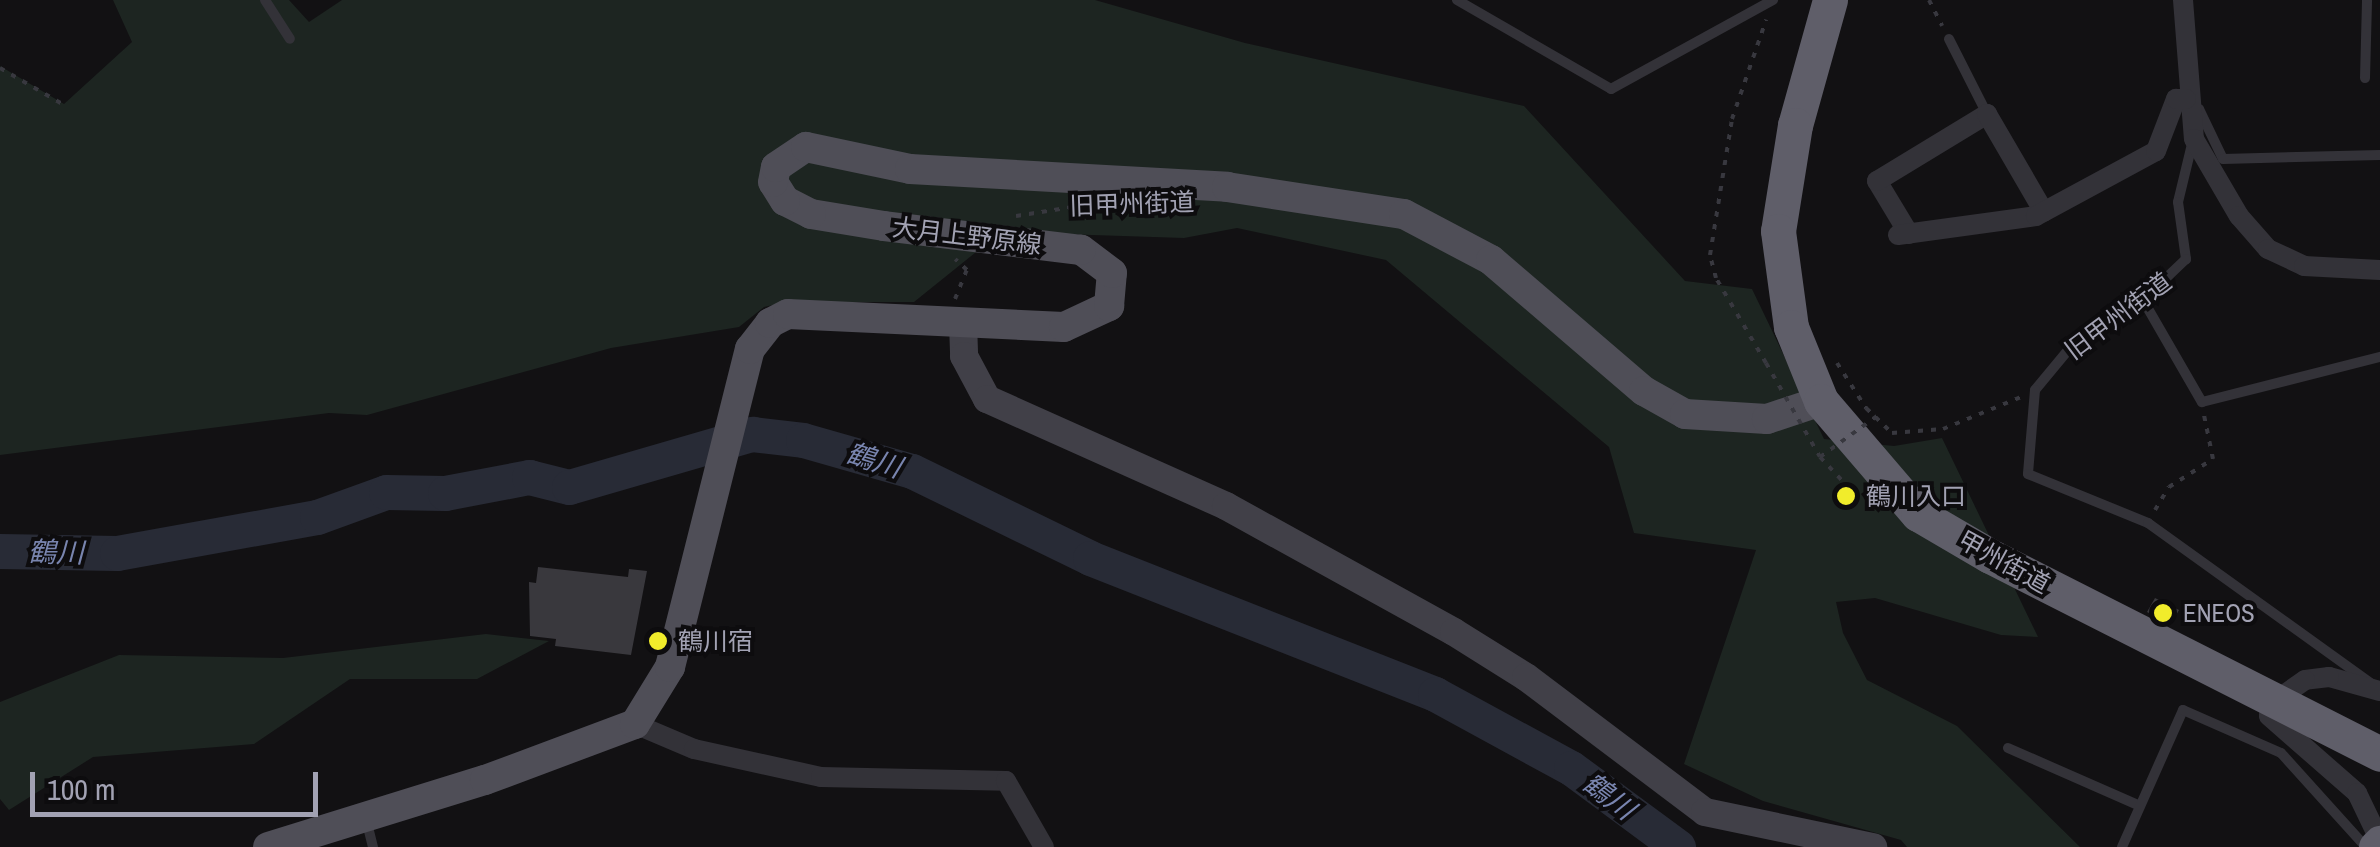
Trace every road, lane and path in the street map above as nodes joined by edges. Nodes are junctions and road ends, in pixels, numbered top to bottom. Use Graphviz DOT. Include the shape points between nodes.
graph roads {
  1 [pos="265,0"];
  2 [pos="1457,0"];
  3 [pos="1830,0"];
  4 [pos="1929,0"];
  5 [pos="2182,0"];
  6 [pos="2367,0"];
  7 [pos="1773,1"];
  8 [pos="290,39"];
  9 [pos="1949,39"];
  10 [pos="2366,40"];
  11 [pos="2380,40"];
  12 [pos="0,68"];
  13 [pos="2364,78"];
  14 [pos="2186,98"];
  15 [pos="64,105"];
  16 [pos="1987,114"];
  17 [pos="2194,139"];
  18 [pos="2380,155"];
  19 [pos="1101,206"];
  20 [pos="2044,212"];
  21 [pos="998,220"];
  22 [pos="955,259"];
  23 [pos="2380,270"];
  24 [pos="2144,300"];
  25 [pos="954,322"];
  26 [pos="1830,352"];
  27 [pos="2380,357"];
  28 [pos="2035,390"];
  29 [pos="1820,400"];
  30 [pos="2202,402"];
  31 [pos="1877,416"];
  32 [pos="1820,457"];
  33 [pos="1850,489"];
  34 [pos="2148,523"];
  35 [pos="2379,691"];
  36 [pos="2276,700"];
  37 [pos="635,724"];
  38 [pos="2008,748"];
  39 [pos="2380,754"];
  40 [pos="2140,806"];
  41 [pos="370,832"];
  42 [pos="2379,844"];
  43 [pos="268,847"];
  44 [pos="1044,847"];
  45 [pos="1874,847"];
  46 [pos="2122,847"];
  47 [pos="2366,847"];
  1 -- 8 [label="lane"];
  2 -- 7 [label="lane" via="1610,89"];
  3 -- 29 [label="highway, 甲州街道" via="1795,125 1778,232 1790,327"];
  4 -- 9 [label="path"];
  5 -- 14 [label="street, 旧甲州街道"];
  6 -- 10 [label="lane"];
  7 -- 32 [label="path, bridge" via="1732,119 1710,255 1716,278"];
  9 -- 16 [label="lane"];
  10 -- 11 [label="lane"];
  10 -- 13 [label="lane"];
  12 -- 15 [label="path"];
  14 -- 17 [label="street, 旧甲州街道"];
  14 -- 20 [label="street" via="2176,99 2156,151"];
  16 -- 20 [label="street"];
  16 -- 20 [label="street" via="1877,181 1903,235"];
  17 -- 18 [label="lane" via="2199,109 2223,159"];
  17 -- 23 [label="street" via="2239,216 2268,249 2304,266"];
  17 -- 24 [label="lane, 旧甲州街道" via="2178,202 2186,259"];
  19 -- 21 [label="path, 旧甲州街道" via="1062,205"];
  22 -- 25 [label="path" via="967,270"];
  24 -- 28 [label="lane, 旧甲州街道" via="2074,343"];
  24 -- 30 [label="lane"];
  25 -- 29 [label="main road, 大月上野原線" via="1064,327 1090,320 1110,306 1112,273 1081,250 811,214 785,201 773,182 786,155 820,148 910,169 1227,187 1404,214 1491,260 1644,392 1675,409 1767,419"];
  25 -- 37 [label="main road, 大月上野原線" via="788,314 770,323 750,349 670,667"];
  25 -- 45 [label="street" via="987,399 1226,506 1454,632 1526,677 1705,812"];
  26 -- 31 [label="path"];
  27 -- 30 [label="lane"];
  28 -- 31 [label="path" via="1943,429 1892,433"];
  28 -- 34 [label="lane" via="2028,474"];
  29 -- 36 [label="highway, 甲州街道" via="1918,514"];
  30 -- 34 [label="path" via="2214,460 2169,487"];
  31 -- 32 [label="path, bridge"];
  32 -- 33 [label="path"];
  34 -- 35 [label="lane"];
  35 -- 36 [label="street" via="2317,677"];
  36 -- 39 [label="highway, 甲州街道"];
  36 -- 42 [label="street" via="2269,716 2357,792"];
  37 -- 41 [label="main road"];
  37 -- 44 [label="street" via="694,749 822,777 1006,781"];
  38 -- 40 [label="lane"];
  40 -- 46 [label="lane"];
  40 -- 47 [label="lane" via="2183,710 2280,753"];
  41 -- 43 [label="main road"];
}
